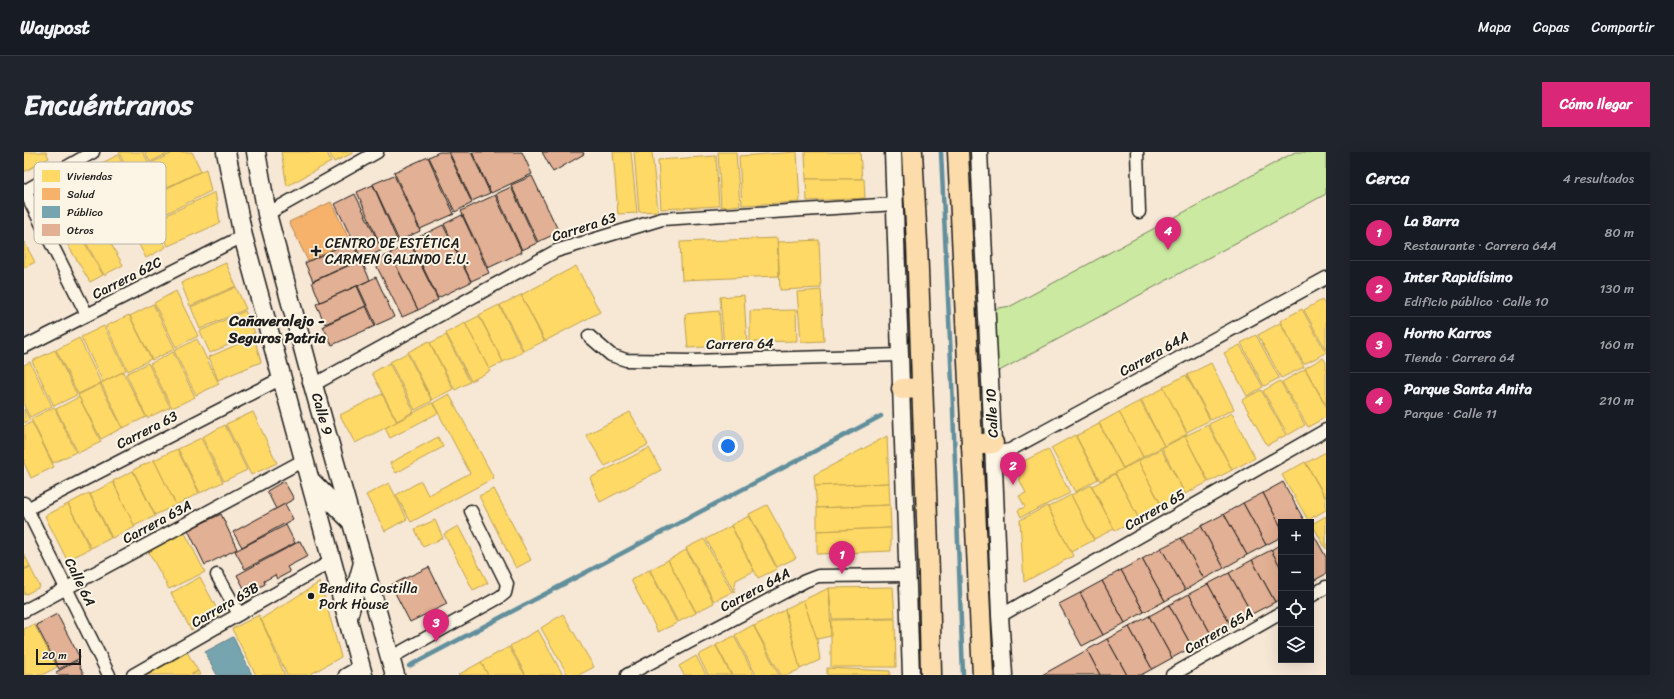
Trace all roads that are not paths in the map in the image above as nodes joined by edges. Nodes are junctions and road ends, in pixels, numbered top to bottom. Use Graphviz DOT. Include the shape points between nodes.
graph roads {
  1 [pos="93,152"];
  2 [pos="226,152"];
  3 [pos="256,152"];
  4 [pos="378,152"];
  5 [pos="893,152"];
  6 [pos="912,152"];
  7 [pos="958,152"];
  8 [pos="978,152"];
  9 [pos="1137,152"];
  10 [pos="75,162"];
  11 [pos="34,185"];
  12 [pos="24,191"];
  13 [pos="896,204"];
  14 [pos="34,211"];
  15 [pos="1139,212"];
  16 [pos="267,214"];
  17 [pos="243,236"];
  18 [pos="51,244"];
  19 [pos="1326,278"];
  20 [pos="87,315"];
  21 [pos="589,336"];
  22 [pos="24,347"];
  23 [pos="901,355"];
  24 [pos="282,378"];
  25 [pos="313,385"];
  26 [pos="912,389"];
  27 [pos="1326,430"];
  28 [pos="972,446"];
  29 [pos="994,448"];
  30 [pos="304,460"];
  31 [pos="310,481"];
  32 [pos="25,506"];
  33 [pos="471,511"];
  34 [pos="353,523"];
  35 [pos="332,560"];
  36 [pos="364,563"];
  37 [pos="217,575"];
  38 [pos="909,575"];
  39 [pos="66,587"];
  40 [pos="1326,587"];
  41 [pos="1314,594"];
  42 [pos="24,611"];
  43 [pos="239,614"];
  44 [pos="1278,615"];
  45 [pos="1000,616"];
  46 [pos="348,618"];
  47 [pos="390,658"];
  48 [pos="362,670"];
  49 [pos="109,675"];
  50 [pos="133,675"];
  51 [pos="345,675"];
  52 [pos="395,675"];
  53 [pos="627,675"];
  54 [pos="911,675"];
  55 [pos="931,675"];
  56 [pos="983,675"];
  57 [pos="1004,675"];
  58 [pos="1172,675"];
  1 -- 10 [label="street"];
  2 -- 17 [label="main road, Calle 9"];
  3 -- 16 [label="main road, Calle 9"];
  4 -- 16 [label="street"];
  5 -- 13 [label="street"];
  6 -- 26 [label="main road" via="917,243"];
  7 -- 28 [label="main road, Calle 10"];
  8 -- 29 [label="street, Calle 10"];
  9 -- 15 [label="street"];
  11 -- 12 [label="street"];
  12 -- 14 [label="street"];
  13 -- 23 [label="street"];
  13 -- 25 [label="street, Carrera 63" via="662,219 556,251"];
  16 -- 25 [label="main road, Calle 9"];
  17 -- 20 [label="street, Carrera 62C"];
  17 -- 24 [label="main road, Calle 9"];
  18 -- 20 [label="street"];
  19 -- 29 [label="street, Carrera 64A" via="1010,450"];
  20 -- 22 [label="street, Carrera 62C"];
  21 -- 23 [label="street, Carrera 64" via="611,355 626,360 691,361"];
  23 -- 26 [label="street"];
  24 -- 30 [label="main road, Calle 9"];
  24 -- 32 [label="street, Carrera 63"];
  25 -- 34 [label="main road, Calle 9"];
  26 -- 38 [label="street"];
  26 -- 55 [label="main road" via="929,574"];
  27 -- 45 [label="street, Carrera 65"];
  28 -- 29 [label="main road"];
  28 -- 56 [label="main road, Calle 10"];
  29 -- 45 [label="street, Calle 10"];
  30 -- 31 [label="main road, Calle 9"];
  30 -- 39 [label="street, Carrera 63A"];
  31 -- 34 [label="main road"];
  31 -- 35 [label="main road, Calle 9"];
  32 -- 39 [label="street, Calle 6A"];
  33 -- 47 [label="street" via="507,584 506,593"];
  34 -- 36 [label="main road, Calle 9"];
  35 -- 43 [label="street, Carrera 63B"];
  35 -- 46 [label="main road, Calle 9"];
  36 -- 46 [label="main road"];
  36 -- 47 [label="main road, Calle 9"];
  37 -- 43 [label="street"];
  38 -- 53 [label="street, Carrera 64A" via="818,576"];
  38 -- 54 [label="street"];
  39 -- 42 [label="street, Carrera 63A"];
  39 -- 49 [label="street, Calle 6A"];
  40 -- 41 [label="street"];
  43 -- 50 [label="street, Carrera 63B"];
  44 -- 58 [label="street, Carrera 65A"];
  45 -- 57 [label="street, Calle 10"];
  46 -- 48 [label="main road, Calle 9"];
  47 -- 52 [label="main road, Calle 9"];
  48 -- 51 [label="street"];
}
